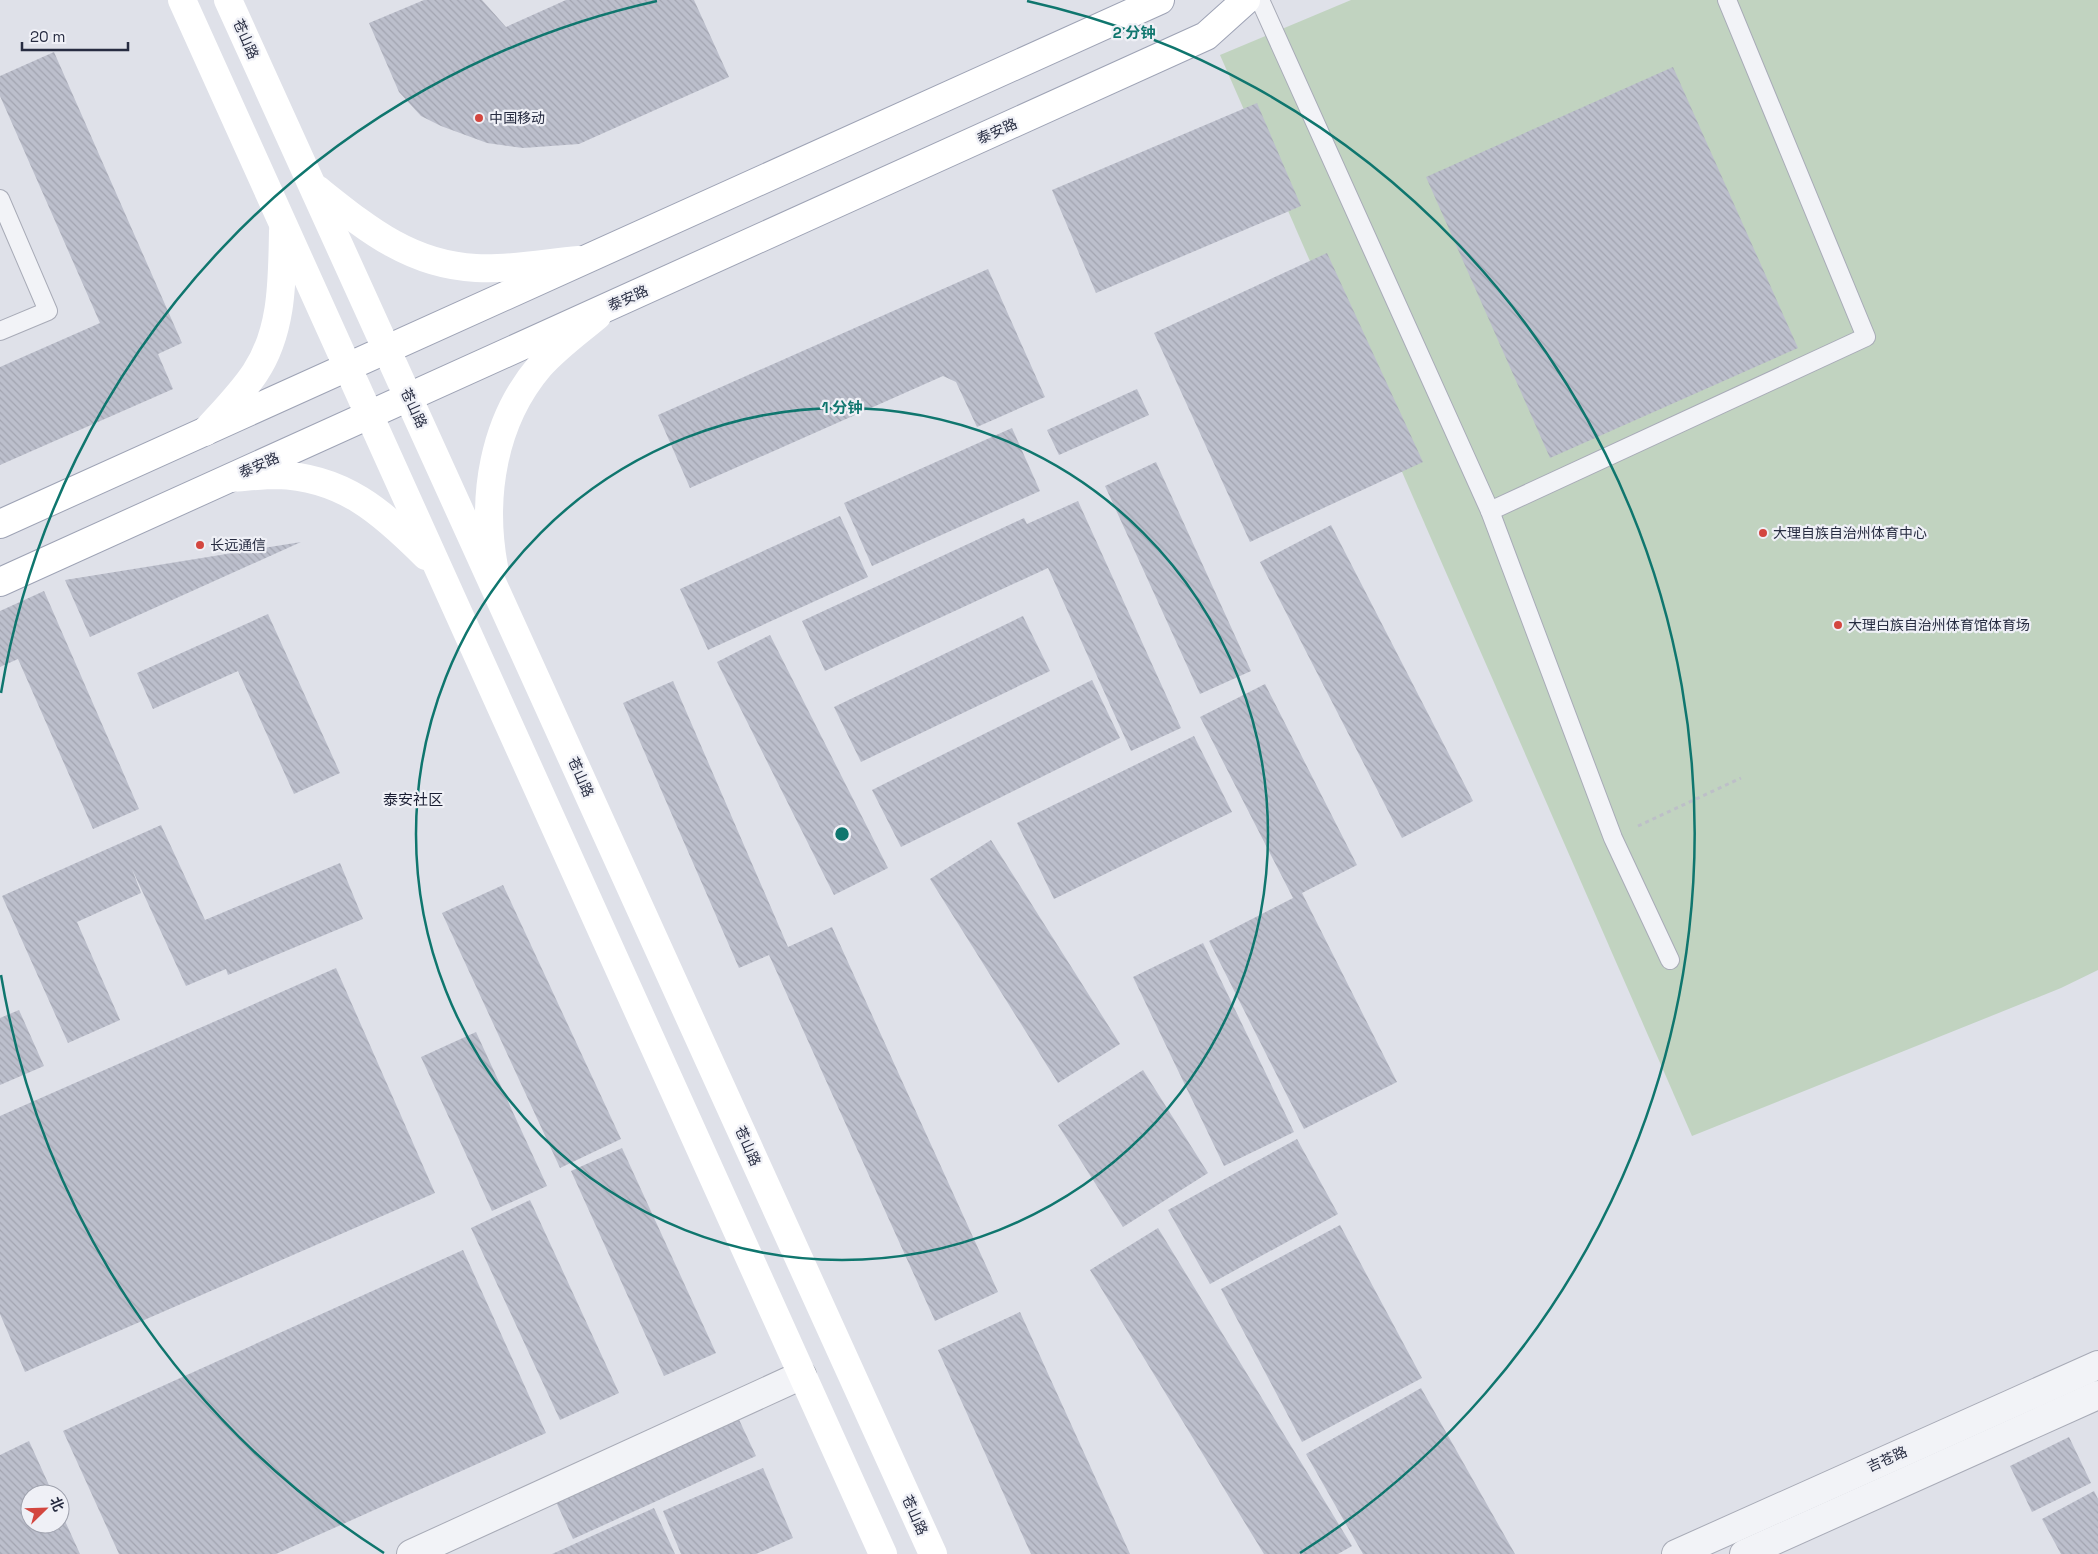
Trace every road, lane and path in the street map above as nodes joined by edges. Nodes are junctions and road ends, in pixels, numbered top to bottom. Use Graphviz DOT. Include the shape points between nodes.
graph roads {
  1 [pos="182,0"];
  2 [pos="228,0"];
  3 [pos="1160,0"];
  4 [pos="1246,0"];
  5 [pos="1260,0"];
  6 [pos="1727,0"];
  7 [pos="312,186"];
  8 [pos="0,199"];
  9 [pos="284,225"];
  10 [pos="586,260"];
  11 [pos="609,307"];
  12 [pos="0,332"];
  13 [pos="386,349"];
  14 [pos="347,367"];
  15 [pos="409,398"];
  16 [pos="369,415"];
  17 [pos="205,432"];
  18 [pos="231,478"];
  19 [pos="1490,511"];
  20 [pos="0,524"];
  21 [pos="438,567"];
  22 [pos="0,582"];
  23 [pos="501,600"];
  24 [pos="1741,778"];
  25 [pos="1613,838"];
  26 [pos="1670,960"];
  27 [pos="2098,1365"];
  28 [pos="802,1374"];
  29 [pos="2098,1395"];
  30 [pos="411,1554"];
  31 [pos="883,1554"];
  32 [pos="933,1554"];
  33 [pos="1676,1554"];
  34 [pos="1744,1554"];
  1 -- 9 [label="main road"];
  2 -- 7 [label="main road, 苍山路"];
  3 -- 10 [label="main road"];
  4 -- 11 [label="main road, 泰安路" via="1206,36"];
  5 -- 19 [label="lane"];
  6 -- 19 [label="lane" via="1866,337"];
  7 -- 10 [label="main road" via="380,238 437,262 467,268 491,268"];
  7 -- 13 [label="main road, 苍山路"];
  8 -- 12 [label="lane" via="48,311"];
  9 -- 14 [label="main road"];
  9 -- 17 [label="main road" via="280,299 270,343 250,381"];
  10 -- 13 [label="main road"];
  11 -- 15 [label="main road, 泰安路"];
  11 -- 23 [label="main road" via="541,365 519,396 504,428 492,475 489,518"];
  13 -- 14 [label="main road"];
  13 -- 15 [label="main road, 苍山路"];
  14 -- 16 [label="main road"];
  14 -- 17 [label="main road"];
  15 -- 16 [label="main road, 泰安路"];
  15 -- 23 [label="main road, 苍山路"];
  16 -- 18 [label="main road, 泰安路"];
  16 -- 21 [label="main road"];
  17 -- 20 [label="main road"];
  18 -- 21 [label="main road" via="307,478 340,488 361,499 395,525"];
  18 -- 22 [label="main road, 泰安路"];
  19 -- 25 [label="lane"];
  21 -- 28 [label="main road"];
  23 -- 32 [label="main road, 苍山路"];
  24 -- 25 [label="path"];
  25 -- 26 [label="lane"];
  27 -- 33 [label="street, 吉苍路"];
  28 -- 30 [label="street"];
  28 -- 31 [label="main road"];
  29 -- 34 [label="street, 吉苍路"];
}
